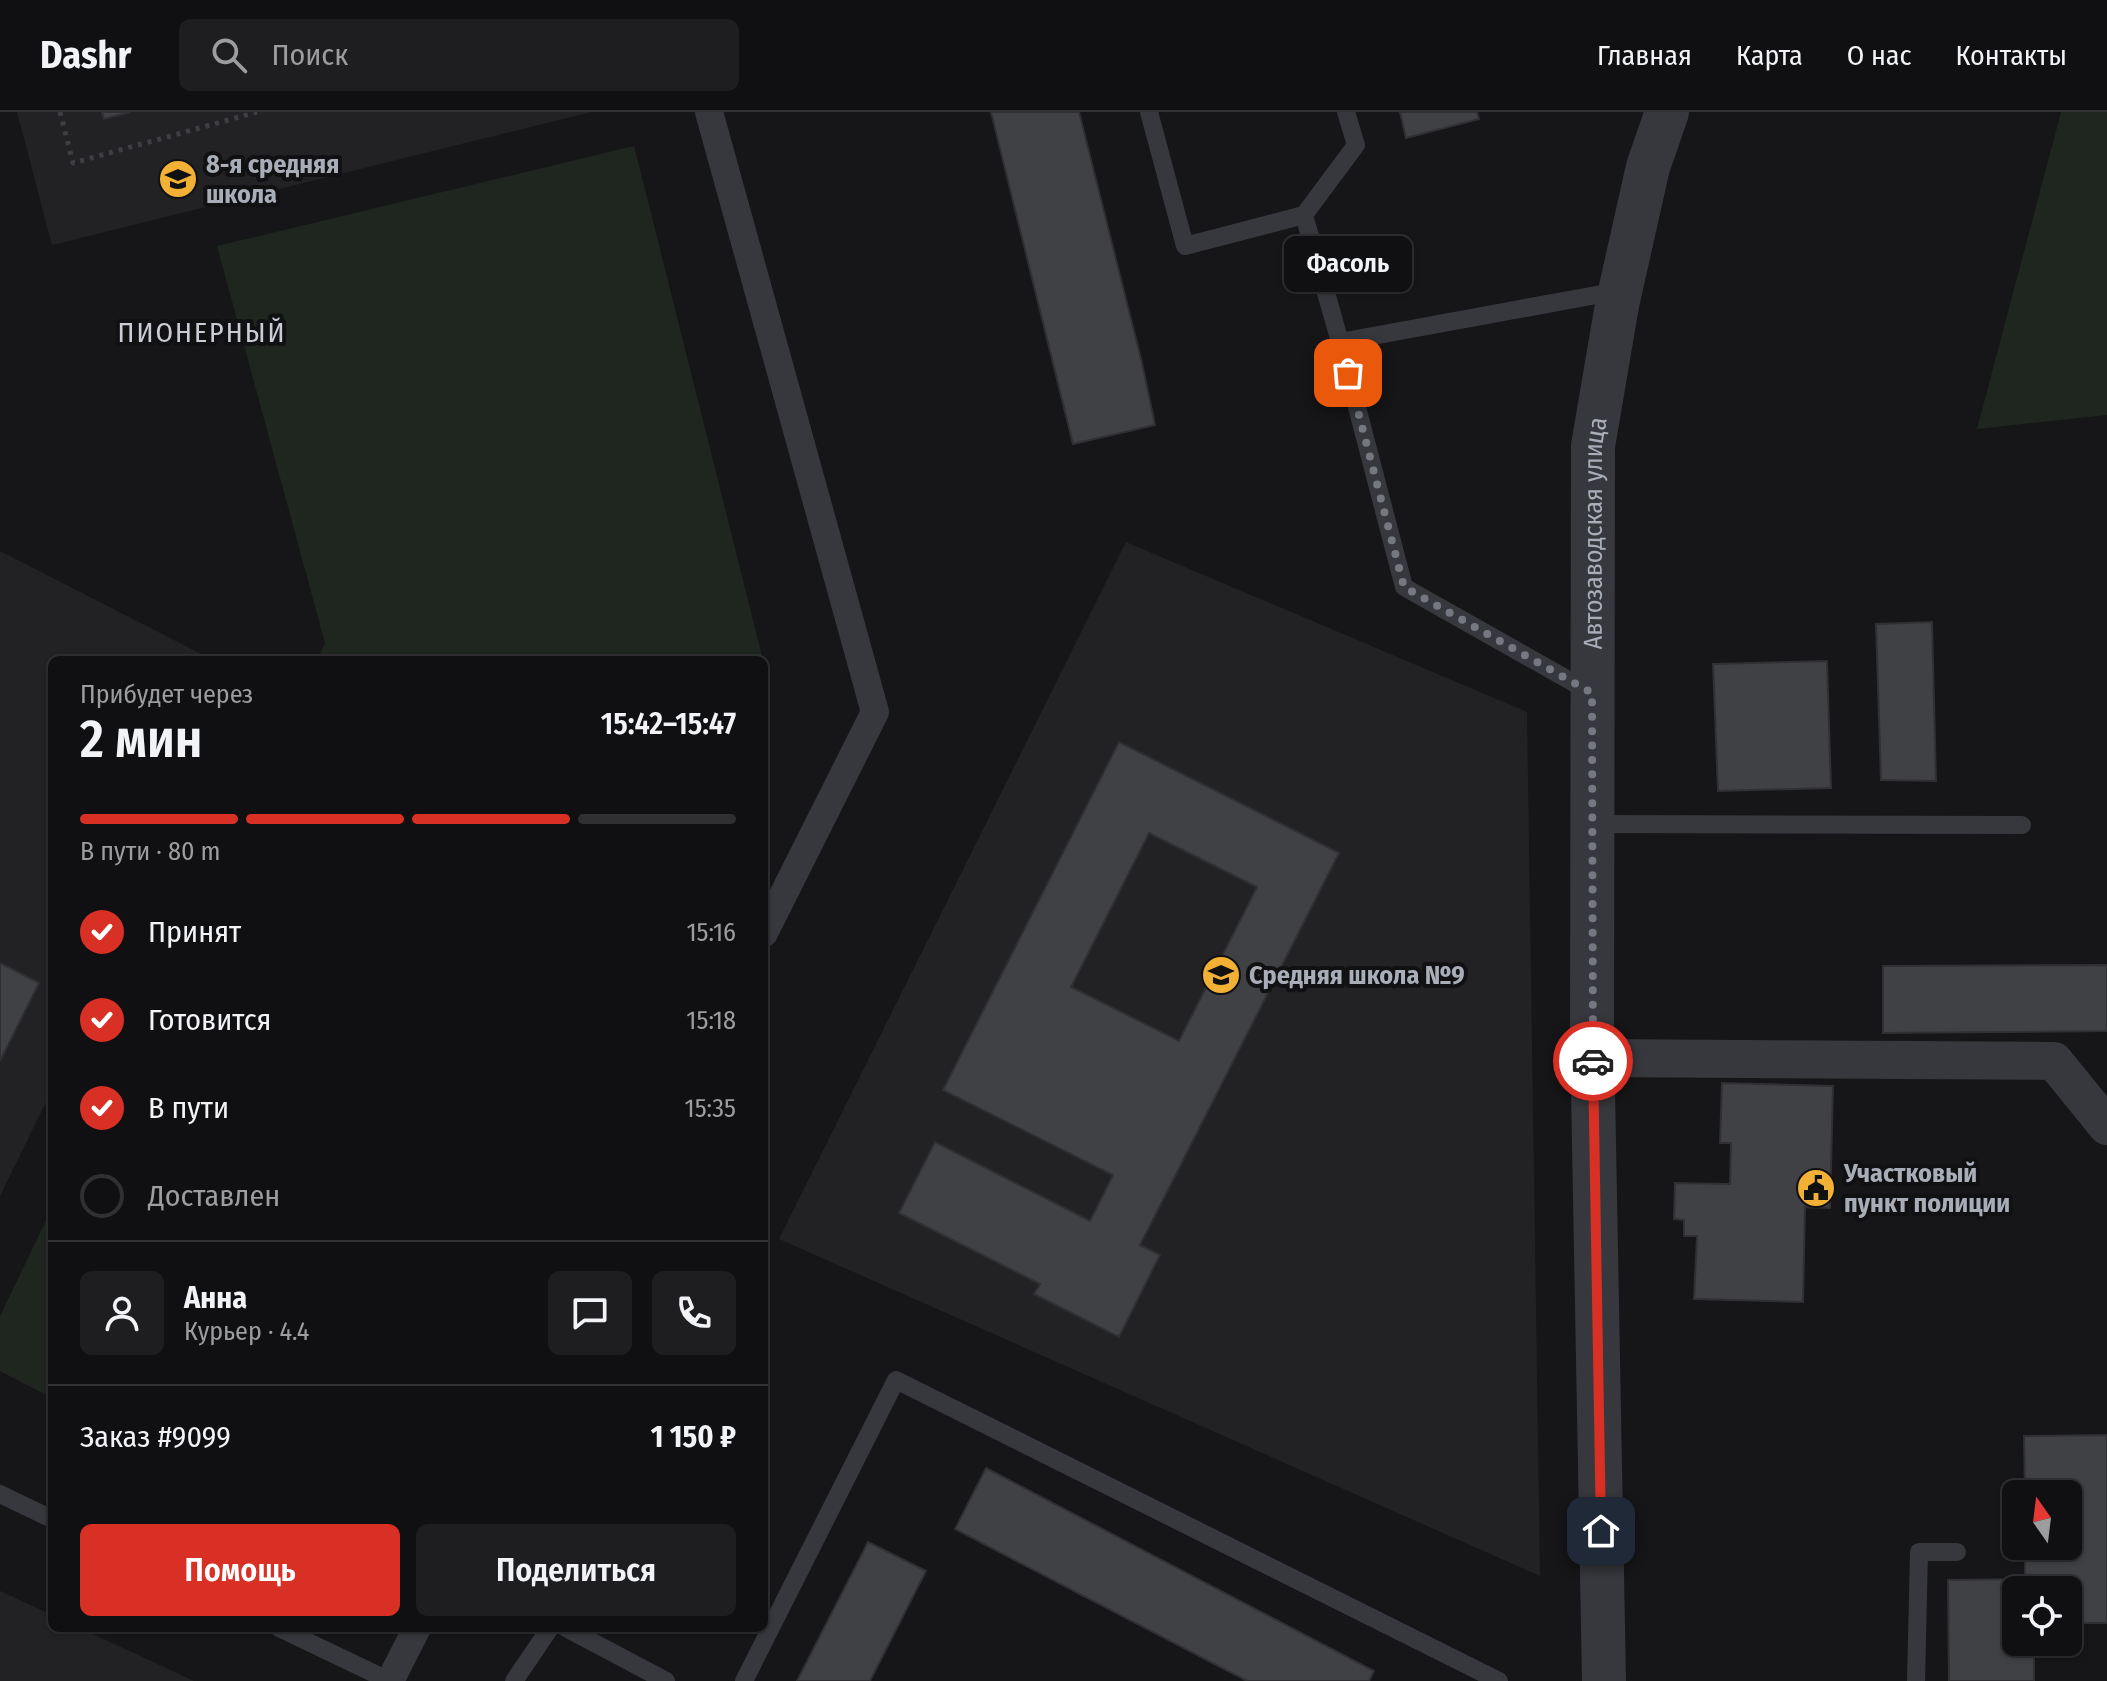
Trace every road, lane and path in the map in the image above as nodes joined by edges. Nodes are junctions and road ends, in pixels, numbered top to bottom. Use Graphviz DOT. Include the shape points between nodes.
graph roads {
  1 [pos="60,112"];
  2 [pos="257,112"];
  3 [pos="709,112"];
  4 [pos="1149,112"];
  5 [pos="1346,112"];
  6 [pos="1667,112"];
  7 [pos="1304,215"];
  8 [pos="1620,291"];
  9 [pos="1340,342"];
  10 [pos="1592,693"];
  11 [pos="1592,824"];
  12 [pos="2022,825"];
  13 [pos="768,925"];
  14 [pos="1593,1058"];
  15 [pos="2107,1126"];
  16 [pos="0,1494"];
  17 [pos="48,1517"];
  18 [pos="1957,1552"];
  19 [pos="287,1632"];
  20 [pos="415,1632"];
  21 [pos="547,1632"];
  22 [pos="574,1632"];
  23 [pos="390,1681"];
  24 [pos="514,1681"];
  25 [pos="666,1681"];
  26 [pos="744,1681"];
  27 [pos="1499,1681"];
  28 [pos="1604,1681"];
  29 [pos="1916,1681"];
  1 -- 2 [label="path" via="73,163"];
  3 -- 13 [label="street" via="875,712"];
  4 -- 7 [label="lane" via="1185,246"];
  5 -- 7 [label="lane" via="1356,145"];
  6 -- 8 [label="street, Автозаводская улица" via="1648,167"];
  7 -- 9 [label="lane"];
  8 -- 9 [label="lane"];
  8 -- 10 [label="street, Автозаводская улица" via="1593,446"];
  9 -- 10 [label="lane" via="1404,587"];
  10 -- 11 [label="street, Автозаводская улица"];
  11 -- 12 [label="lane"];
  11 -- 14 [label="street, Автозаводская улица"];
  14 -- 15 [label="street" via="2054,1061"];
  14 -- 28 [label="street, Автозаводская улица"];
  16 -- 17 [label="lane"];
  18 -- 29 [label="lane" via="1919,1552"];
  19 -- 23 [label="lane"];
  20 -- 23 [label="street"];
  21 -- 24 [label="lane"];
  22 -- 25 [label="lane"];
  26 -- 27 [label="lane" via="896,1380"];
}
